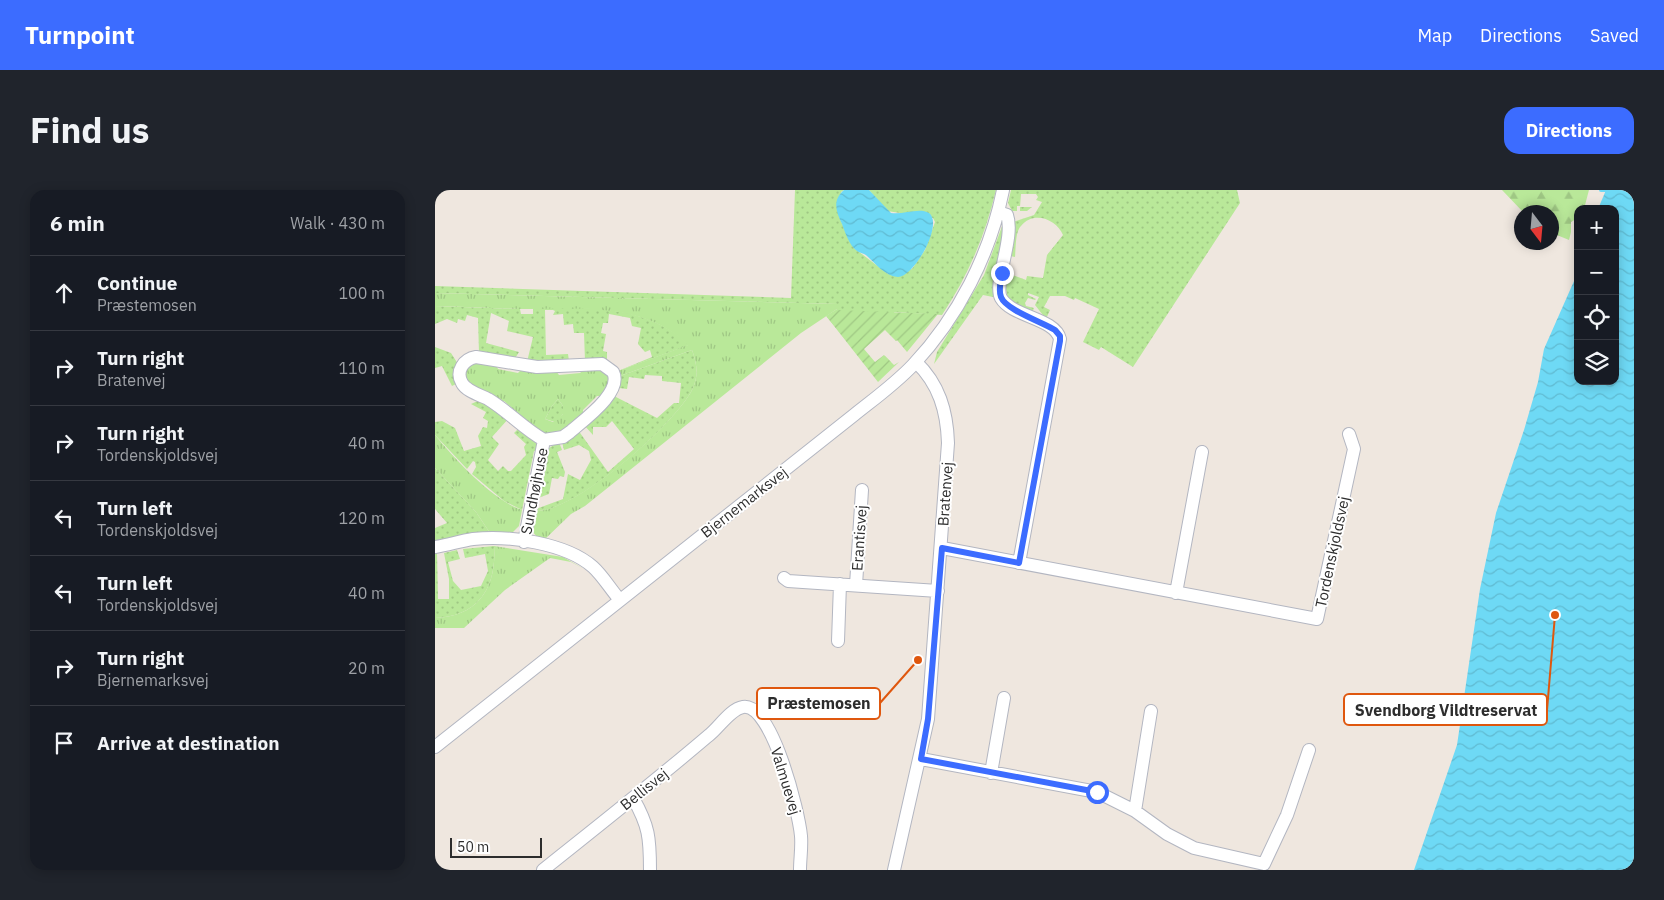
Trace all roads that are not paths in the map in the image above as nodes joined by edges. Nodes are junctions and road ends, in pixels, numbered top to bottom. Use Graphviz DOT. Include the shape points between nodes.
graph roads {
  1 [pos="1003,190"];
  2 [pos="998,212"];
  3 [pos="916,362"];
  4 [pos="1349,434"];
  5 [pos="544,440"];
  6 [pos="1202,452"];
  7 [pos="862,490"];
  8 [pos="524,542"];
  9 [pos="435,547"];
  10 [pos="942,548"];
  11 [pos="1019,563"];
  12 [pos="784,578"];
  13 [pos="840,584"];
  14 [pos="856,585"];
  15 [pos="938,591"];
  16 [pos="1176,593"];
  17 [pos="619,600"];
  18 [pos="838,641"];
  19 [pos="1005,698"];
  20 [pos="743,707"];
  21 [pos="1151,711"];
  22 [pos="435,747"];
  23 [pos="1309,750"];
  24 [pos="921,759"];
  25 [pos="991,773"];
  26 [pos="633,798"];
  27 [pos="1135,811"];
  28 [pos="543,870"];
  29 [pos="650,870"];
  30 [pos="800,870"];
  31 [pos="894,870"];
  1 -- 2 [label="street, Bjernemarksvej"];
  2 -- 3 [label="street, Bjernemarksvej" via="985,251 963,297"];
  2 -- 11 [label="street" via="1007,215 1009,224 1000,295 1007,305 1055,330 1060,339"];
  3 -- 10 [label="street, Bratenvej" via="940,394 947,422"];
  3 -- 17 [label="street, Bjernemarksvej" via="877,397"];
  4 -- 16 [label="street, Tordenskjoldsvej" via="1354,449 1317,619"];
  5 -- 5 [label="street, Sundhøjhuse" via="567,435 610,394 616,381 611,369 602,364 537,367 479,357 464,362 459,374 463,385 499,406"];
  5 -- 8 [label="street, Sundhøjhuse"];
  6 -- 16 [label="street"];
  7 -- 14 [label="street, Erantisvej"];
  8 -- 9 [label="street, Sundhøjhuse" via="485,539"];
  8 -- 17 [label="street, Sundhøjhuse" via="558,548 580,558 595,568"];
  10 -- 11 [label="street, Tordenskjoldsvej"];
  10 -- 15 [label="street, Bratenvej"];
  11 -- 16 [label="street, Tordenskjoldsvej"];
  12 -- 13 [label="street, Erantisvej" via="788,581"];
  13 -- 14 [label="street, Erantisvej"];
  13 -- 18 [label="street, Erantisvej"];
  14 -- 15 [label="street, Erantisvej"];
  15 -- 24 [label="street, Bratenvej" via="928,719"];
  17 -- 22 [label="street, Bjernemarksvej"];
  19 -- 25 [label="street"];
  20 -- 26 [label="street, Bellisvej"];
  20 -- 30 [label="street, Valmuevej" via="751,708 757,714 786,770 801,836"];
  21 -- 27 [label="street"];
  23 -- 27 [label="street" via="1287,815 1264,864 1194,848"];
  24 -- 25 [label="street"];
  24 -- 31 [label="street, Bratenvej"];
  25 -- 27 [label="street" via="1097,792"];
  26 -- 28 [label="street, Bellisvej"];
  26 -- 29 [label="street" via="645,818 651,839"];
}
